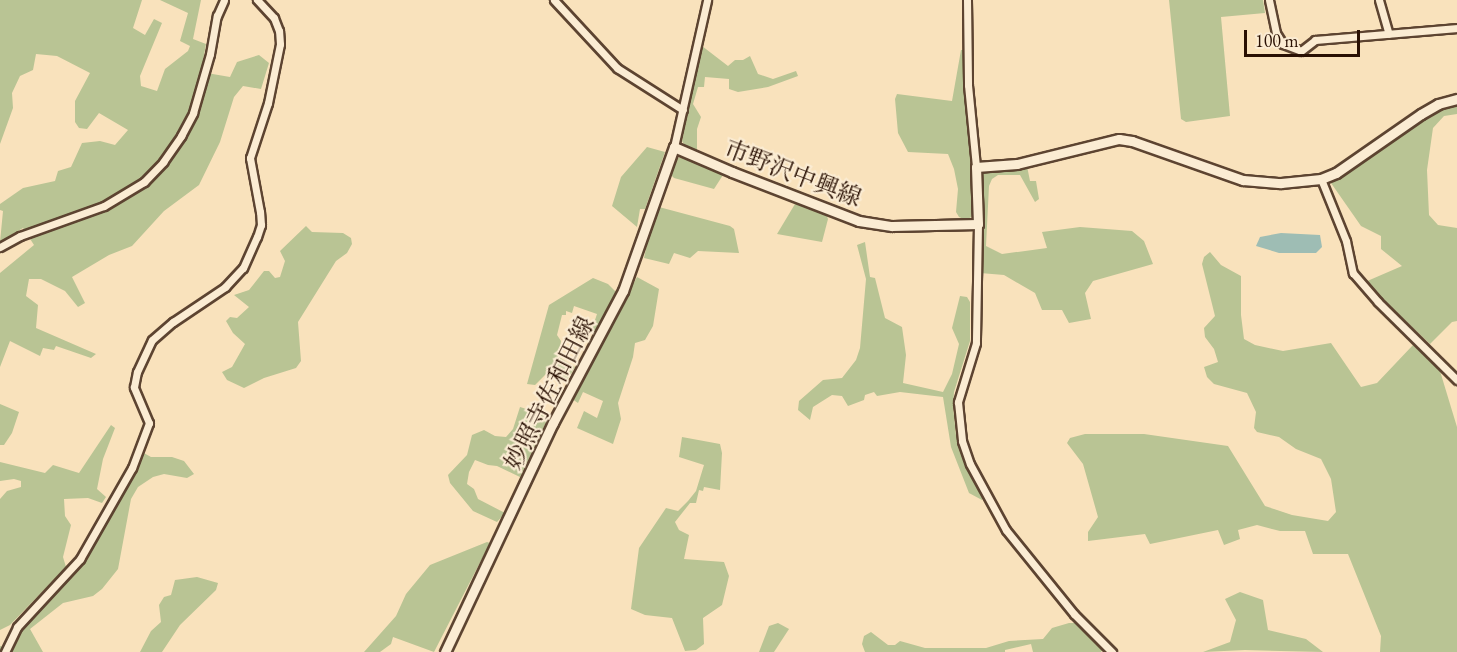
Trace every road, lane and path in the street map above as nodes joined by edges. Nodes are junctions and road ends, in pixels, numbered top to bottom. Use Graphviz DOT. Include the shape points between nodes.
graph roads {
  1 [pos="224,0"];
  2 [pos="257,0"];
  3 [pos="554,0"];
  4 [pos="708,0"];
  5 [pos="967,0"];
  6 [pos="1269,0"];
  7 [pos="1379,0"];
  8 [pos="1457,28"];
  9 [pos="1389,34"];
  10 [pos="1457,99"];
  11 [pos="683,110"];
  12 [pos="674,147"];
  13 [pos="976,166"];
  14 [pos="1321,179"];
  15 [pos="978,224"];
  16 [pos="0,247"];
  17 [pos="1457,380"];
  18 [pos="4,652"];
  19 [pos="445,652"];
  20 [pos="1112,652"];
  1 -- 16 [label="street" via="216,16 193,113 163,162 144,182 105,206 30,231"];
  2 -- 18 [label="street" via="274,18 280,44 270,95 250,158 260,212 257,237 243,268 225,287 152,339 134,387 149,423 132,468 80,559 17,627"];
  3 -- 11 [label="street" via="617,68"];
  4 -- 11 [label="street"];
  5 -- 13 [label="street" via="968,85"];
  6 -- 9 [label="street" via="1276,33 1283,44 1301,51 1315,40"];
  7 -- 9 [label="street"];
  8 -- 9 [label="street"];
  10 -- 14 [label="main road" via="1421,114 1336,173"];
  11 -- 12 [label="street"];
  12 -- 15 [label="main road, 市野沢中興線" via="859,221 892,226"];
  12 -- 19 [label="main road, 妙照寺佐和田線" via="623,291 553,423"];
  13 -- 14 [label="main road" via="1017,164 1119,139 1250,181"];
  13 -- 15 [label="main road"];
  14 -- 17 [label="street" via="1346,241 1353,273"];
  15 -- 20 [label="street" via="976,343 958,402 962,441 970,464 1006,530 1074,614"];
}
